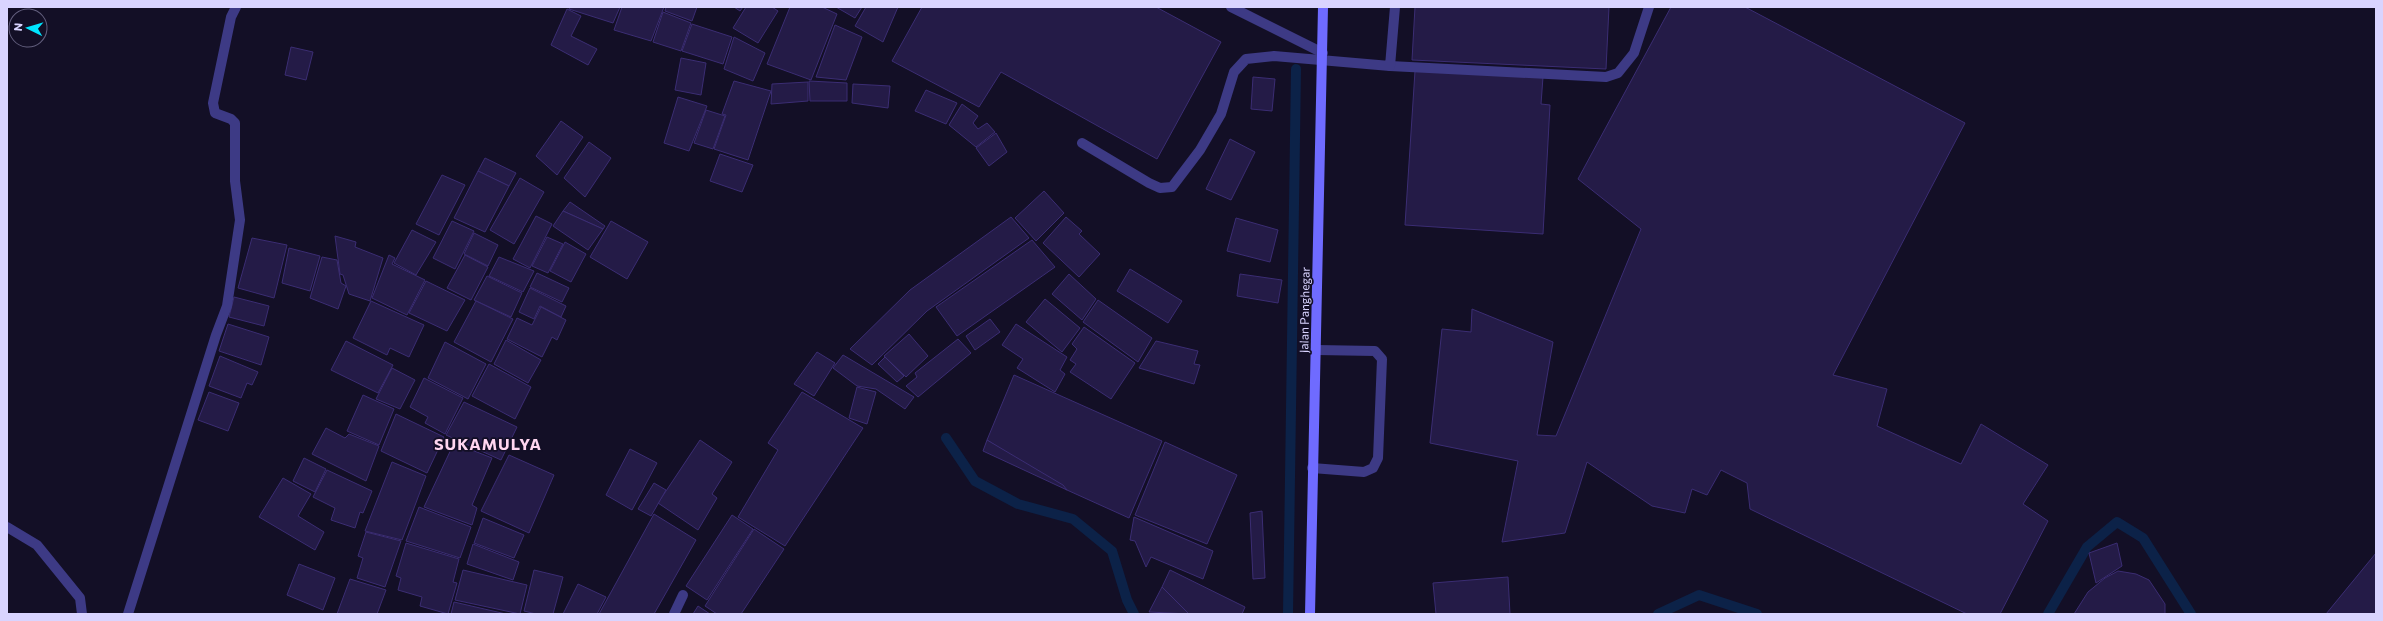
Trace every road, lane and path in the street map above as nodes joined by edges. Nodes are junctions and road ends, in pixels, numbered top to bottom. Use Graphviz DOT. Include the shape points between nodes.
graph roads {
  1 [pos="236,7"];
  2 [pos="1231,7"];
  3 [pos="1323,7"];
  4 [pos="1395,7"];
  5 [pos="1649,7"];
  6 [pos="1322,57"];
  7 [pos="1390,66"];
  8 [pos="1082,142"];
  9 [pos="1317,350"];
  10 [pos="1312,468"];
  11 [pos="7,527"];
  12 [pos="683,595"];
  13 [pos="82,614"];
  14 [pos="128,614"];
  15 [pos="674,614"];
  16 [pos="1310,614"];
  1 -- 14 [label="street" via="231,17 213,103 216,113 235,123 235,181 240,220 227,306"];
  2 -- 6 [label="street"];
  3 -- 6 [label="street, Jalan Panghegar"];
  4 -- 7 [label="street"];
  5 -- 7 [label="street" via="1634,53 1618,73 1606,77"];
  6 -- 7 [label="street"];
  6 -- 8 [label="street" via="1274,56 1246,59 1234,72 1221,114 1200,150 1172,187 1160,188 1149,183"];
  6 -- 9 [label="street, Jalan Panghegar"];
  9 -- 10 [label="street, Jalan Panghegar"];
  9 -- 10 [label="street" via="1375,350 1382,359 1378,458 1373,468 1364,472"];
  10 -- 16 [label="street, Jalan Panghegar"];
  11 -- 13 [label="street" via="36,545 80,598"];
  12 -- 15 [label="street"];
}
